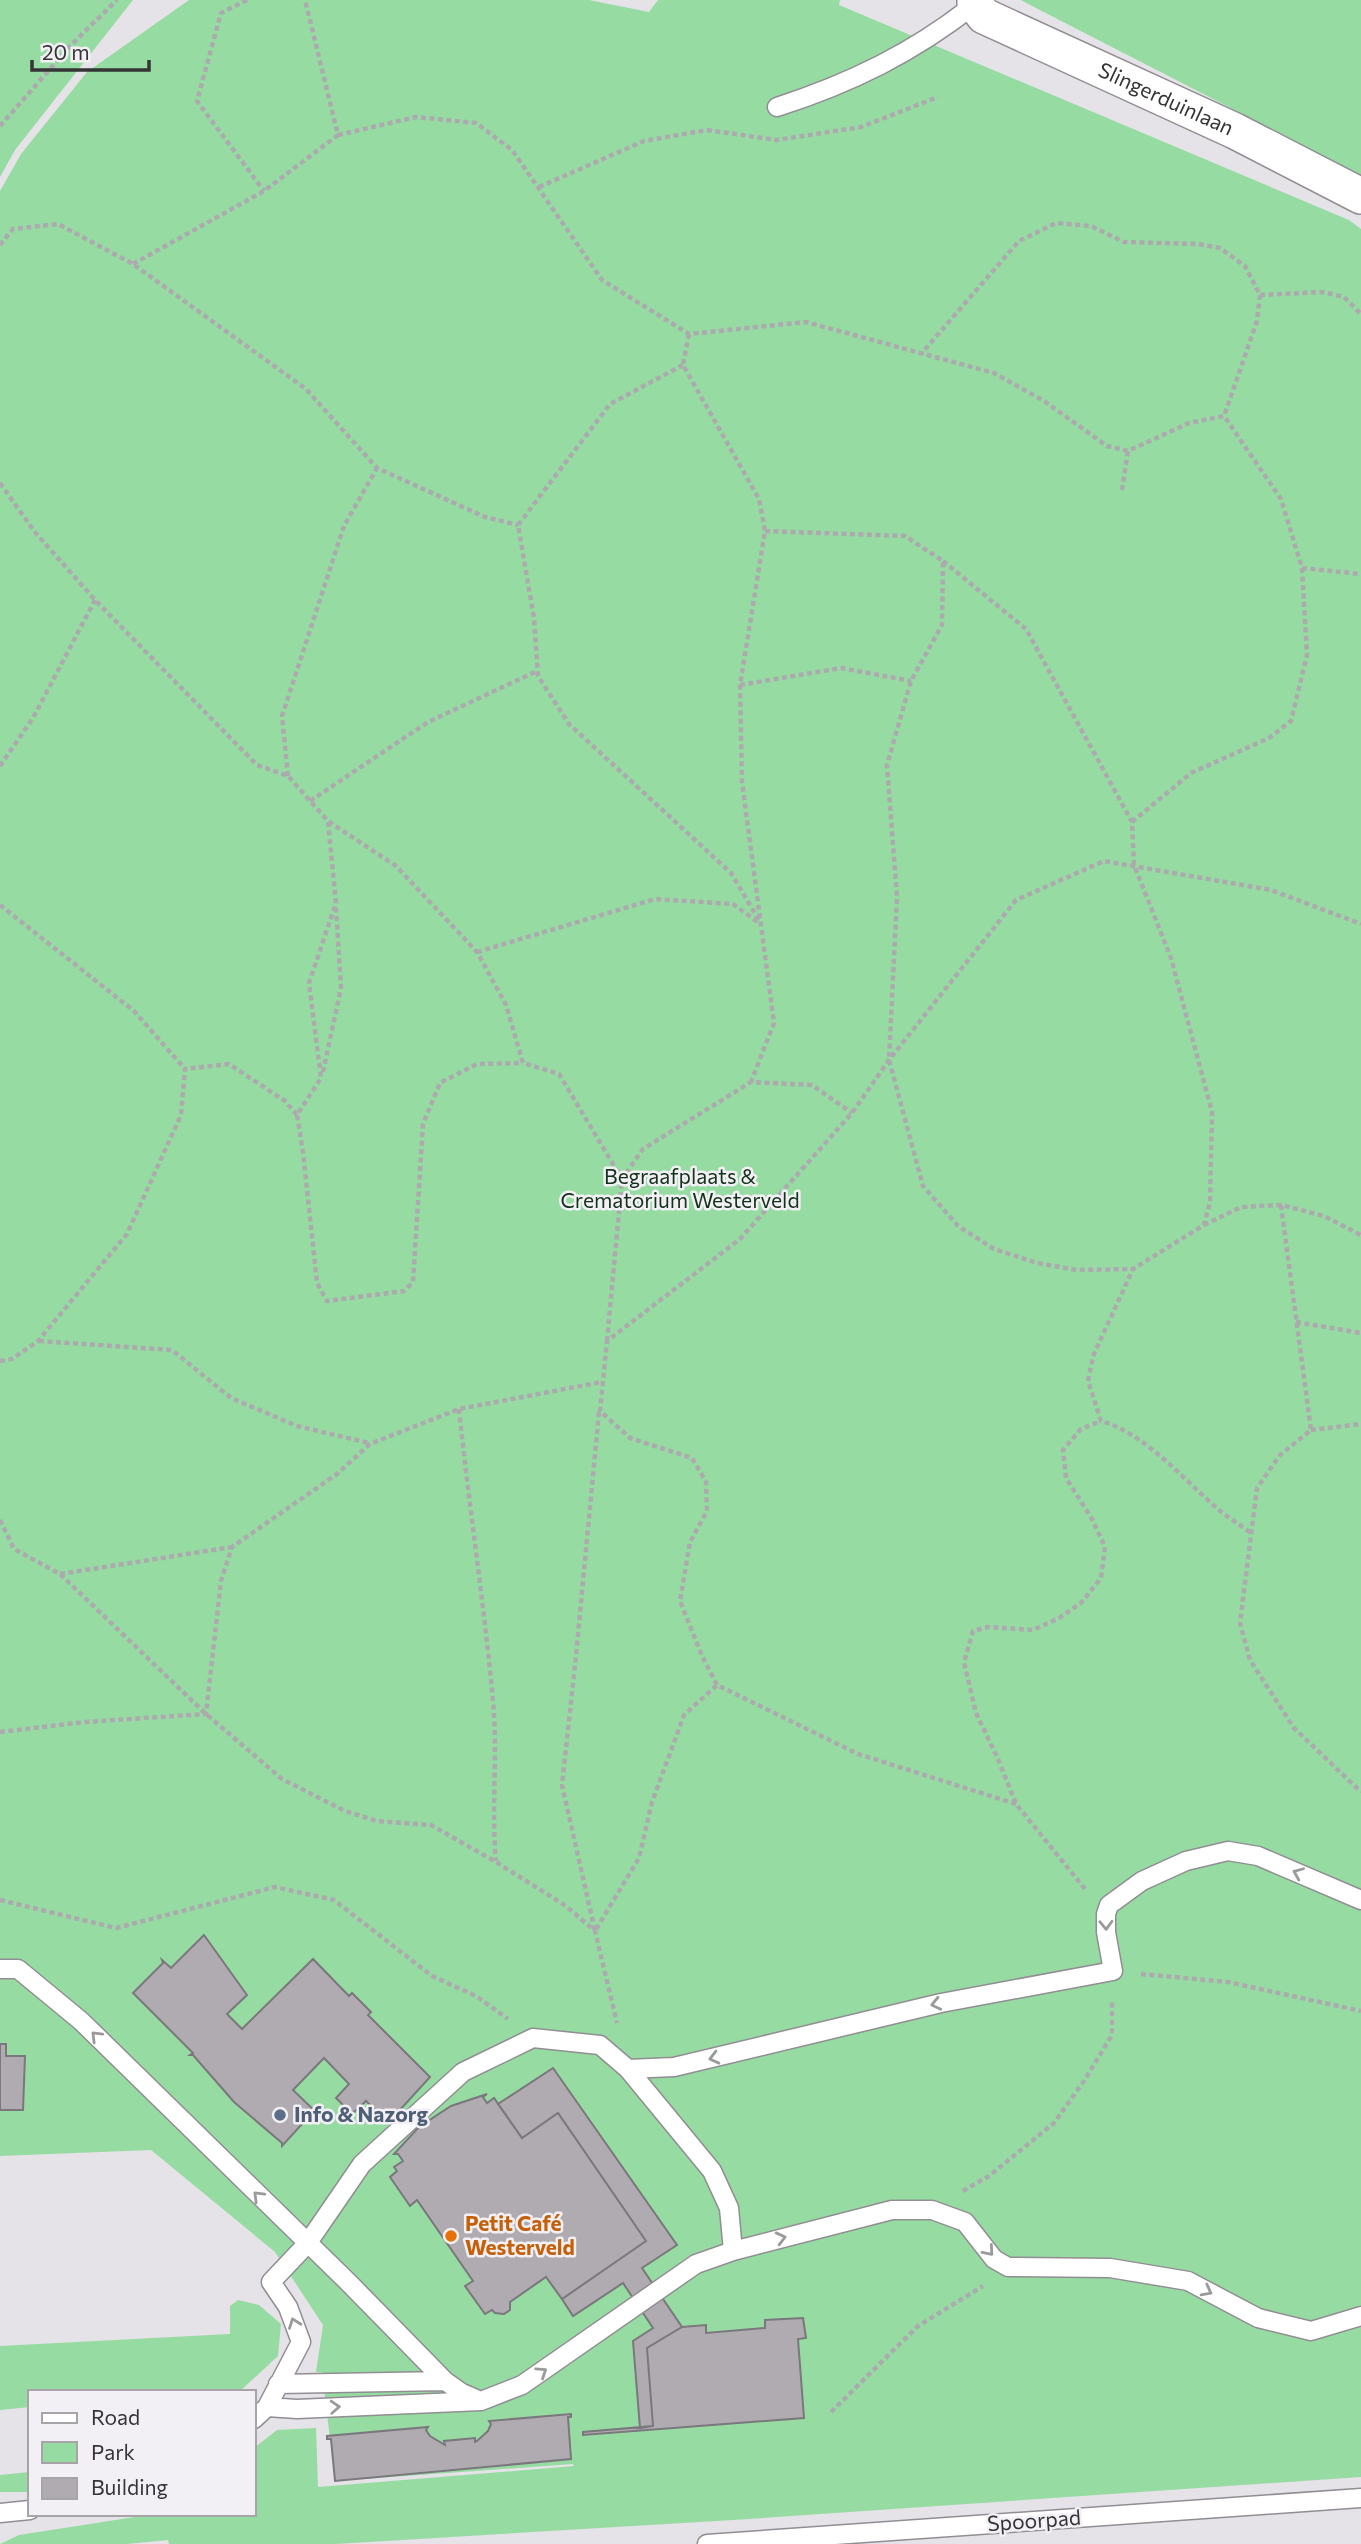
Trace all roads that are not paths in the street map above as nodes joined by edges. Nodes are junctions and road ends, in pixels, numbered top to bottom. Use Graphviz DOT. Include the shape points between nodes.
graph roads {
  1 [pos="975,2"];
  2 [pos="777,107"];
  3 [pos="1361,196"];
  4 [pos="1361,1900"];
  5 [pos="0,1969"];
  6 [pos="628,2069"];
  7 [pos="307,2244"];
  8 [pos="733,2251"];
  9 [pos="1361,2316"];
  10 [pos="445,2381"];
  11 [pos="278,2384"];
  12 [pos="481,2400"];
  13 [pos="260,2413"];
  14 [pos="1361,2498"];
  15 [pos="28,2510"];
  16 [pos="0,2514"];
  17 [pos="707,2544"];
  1 -- 2 [label="lane" via="902,56 828,91"];
  1 -- 3 [label="street, Slingerduinlaan" via="984,16 1235,131"];
  4 -- 6 [label="lane, one-way" via="1258,1856 1228,1851 1186,1861 1142,1881 1109,1905 1106,1932 1113,1971 941,2003 674,2067"];
  7 -- 5 [label="lane, one-way" via="80,2021 18,1969"];
  6 -- 7 [label="lane" via="600,2045 533,2038 463,2072 362,2164"];
  6 -- 8 [label="lane" via="712,2171 729,2208"];
  7 -- 10 [label="lane"];
  11 -- 7 [label="lane, one-way" via="301,2342 288,2307 271,2282"];
  8 -- 9 [label="lane, one-way" via="892,2210 932,2210 965,2222 994,2259 1008,2267 1110,2268 1188,2281 1258,2318 1311,2331"];
  12 -- 8 [label="lane, one-way" via="522,2385 696,2264"];
  10 -- 11 [label="lane"];
  10 -- 12 [label="lane"];
  11 -- 13 [label="lane"];
  13 -- 12 [label="lane, one-way"];
  14 -- 17 [label="lane, Spoorpad"];
  15 -- 16 [label="lane"];
}
